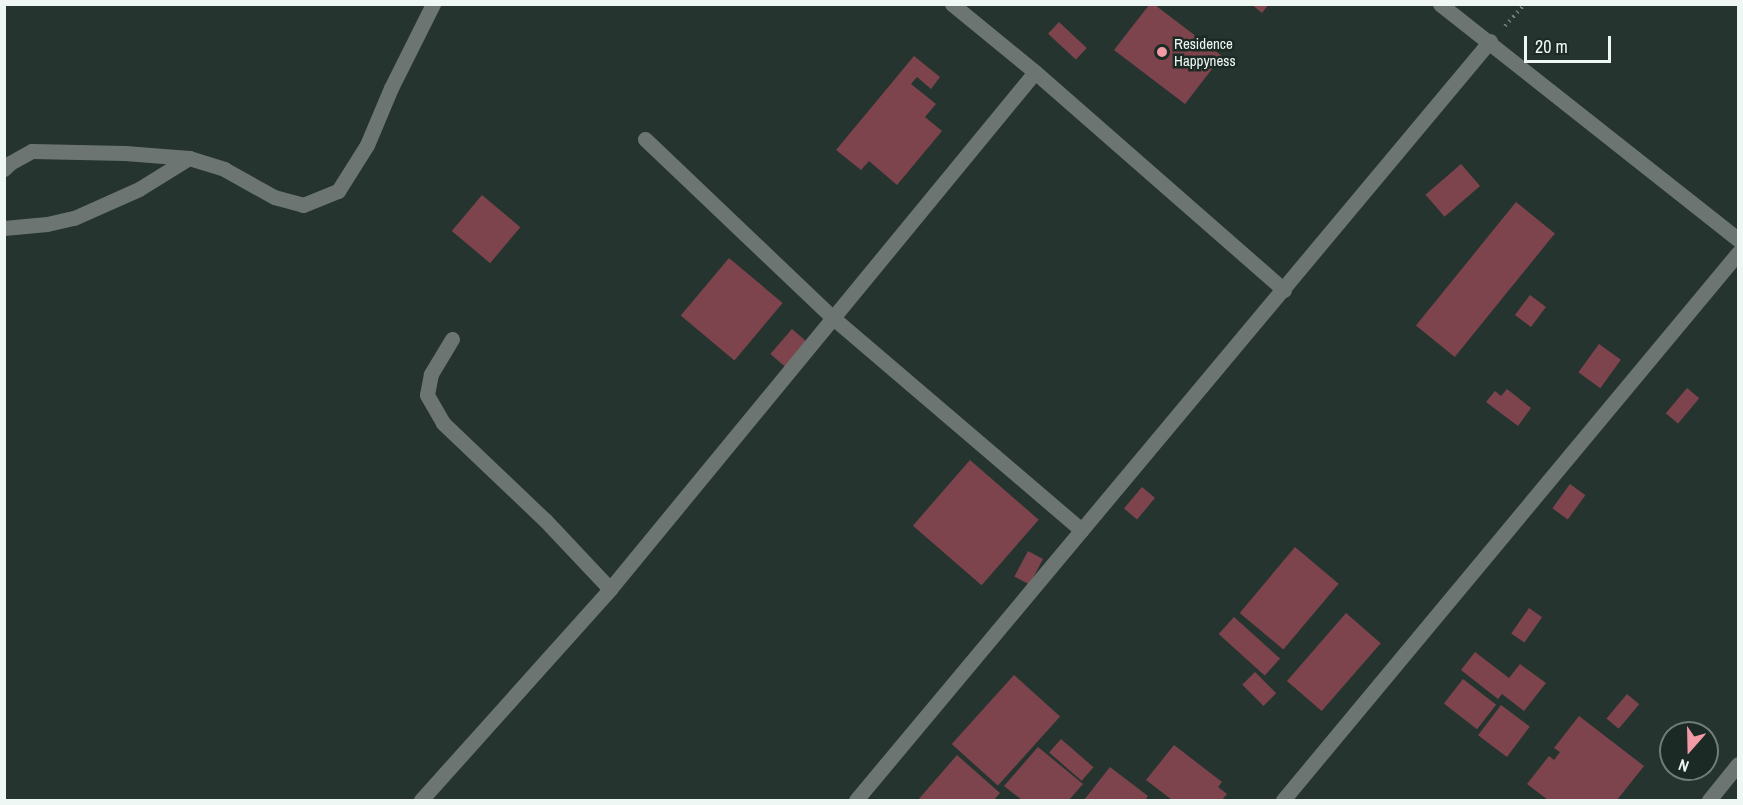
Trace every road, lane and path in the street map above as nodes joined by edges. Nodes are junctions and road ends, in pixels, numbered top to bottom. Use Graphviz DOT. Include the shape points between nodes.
graph roads {
  1 [pos="433,4"];
  2 [pos="952,4"];
  3 [pos="1440,4"];
  4 [pos="1525,4"];
  5 [pos="1490,41"];
  6 [pos="1035,72"];
  7 [pos="645,139"];
  8 [pos="189,158"];
  9 [pos="4,169"];
  10 [pos="4,228"];
  11 [pos="1738,238"];
  12 [pos="1738,253"];
  13 [pos="1284,290"];
  14 [pos="832,317"];
  15 [pos="452,339"];
  16 [pos="1081,530"];
  17 [pos="610,589"];
  18 [pos="1738,764"];
  19 [pos="421,801"];
  20 [pos="856,801"];
  21 [pos="1283,801"];
  22 [pos="1709,801"];
  1 -- 8 [label="street" via="367,145 338,191 303,205 274,197 224,169"];
  2 -- 6 [label="street"];
  3 -- 5 [label="street"];
  4 -- 5 [label="path"];
  5 -- 11 [label="street"];
  5 -- 13 [label="street"];
  6 -- 13 [label="street"];
  6 -- 14 [label="street"];
  7 -- 14 [label="street"];
  8 -- 9 [label="street" via="32,151"];
  8 -- 10 [label="street" via="139,189 74,218"];
  12 -- 21 [label="street"];
  13 -- 16 [label="street"];
  14 -- 16 [label="street"];
  14 -- 17 [label="street"];
  15 -- 17 [label="street" via="431,374 427,395 442,423 545,520"];
  16 -- 20 [label="street"];
  17 -- 19 [label="street"];
  18 -- 22 [label="street"];
}
